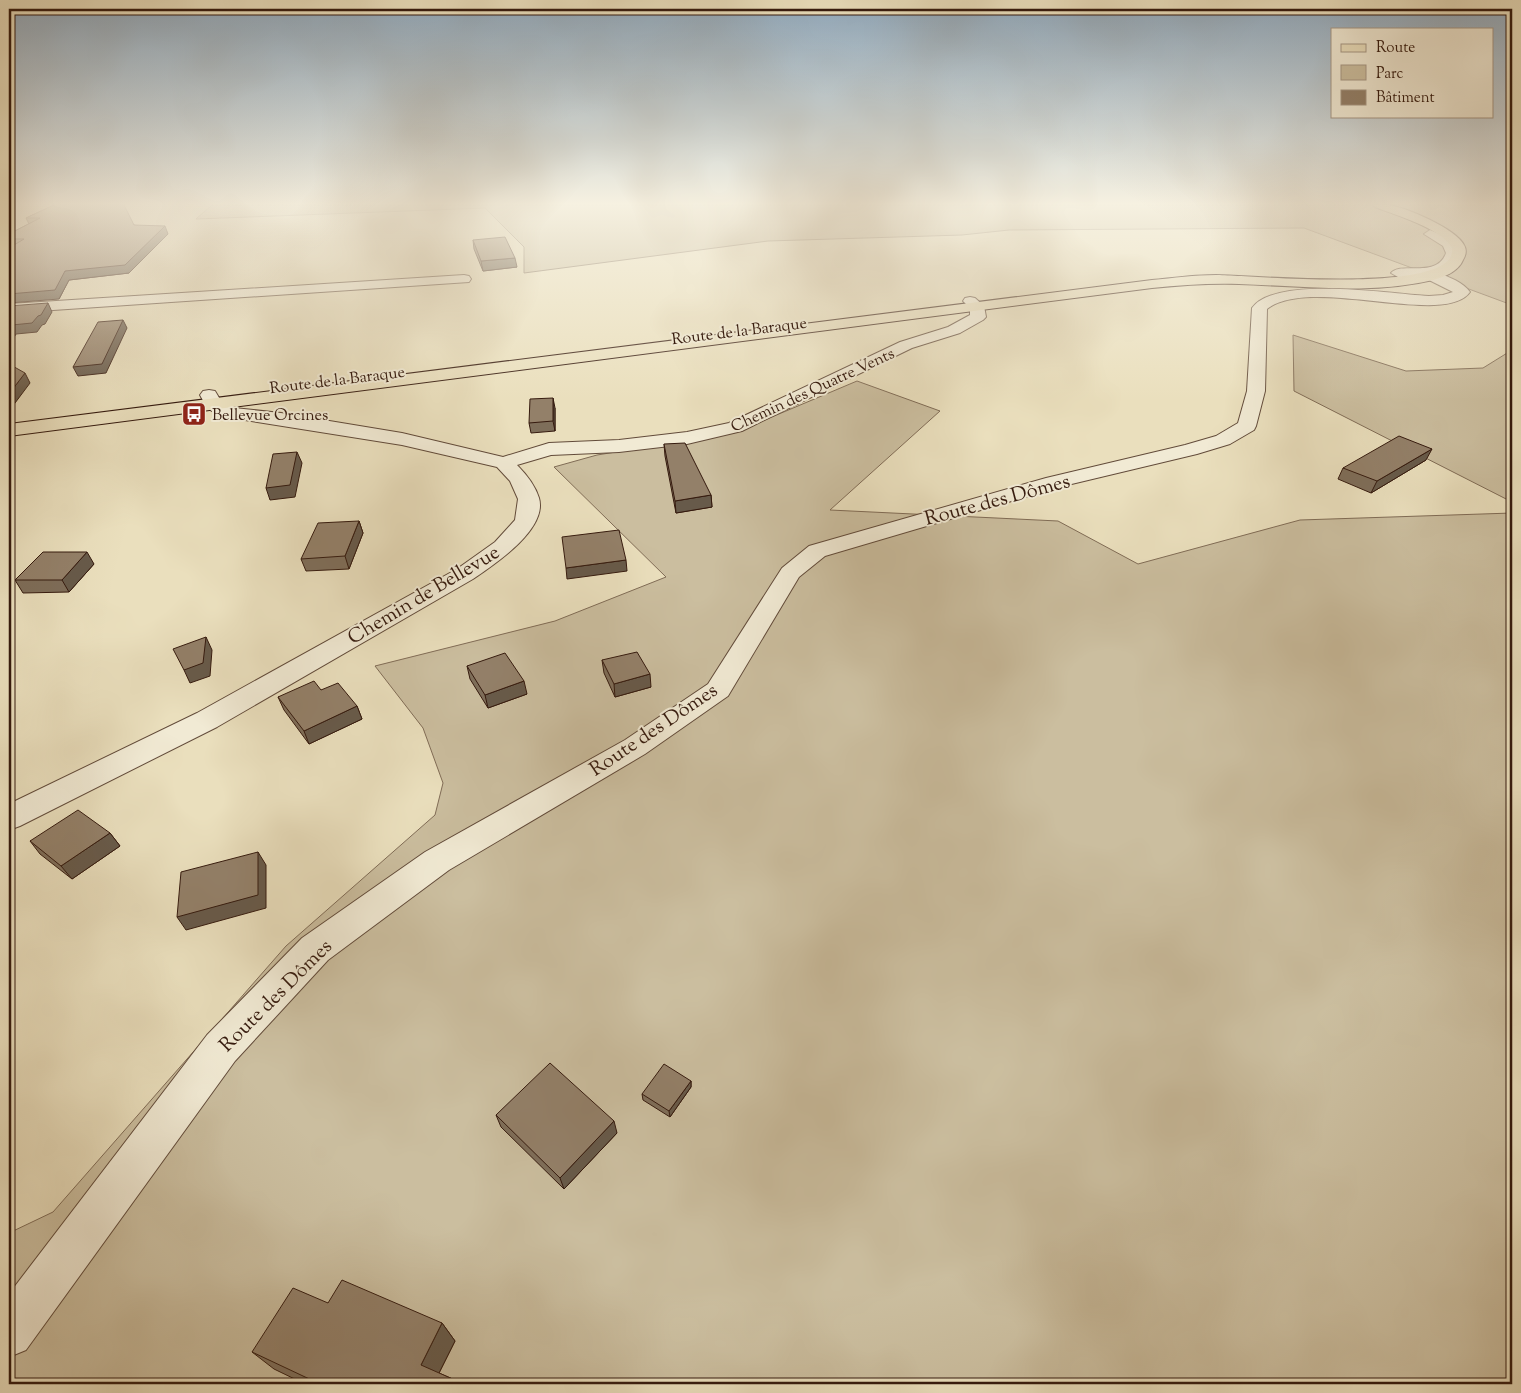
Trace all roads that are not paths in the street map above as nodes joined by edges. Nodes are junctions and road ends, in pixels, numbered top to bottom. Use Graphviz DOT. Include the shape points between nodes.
graph roads {
  1 [pos="1411,270"];
  2 [pos="1436,270"];
  3 [pos="1443,270"];
  4 [pos="1398,273"];
  5 [pos="1423,276"];
  6 [pos="464,279"];
  7 [pos="974,304"];
  8 [pos="9,309"];
  9 [pos="211,399"];
  10 [pos="9,419"];
  11 [pos="9,430"];
  12 [pos="504,463"];
  13 [pos="9,818"];
  14 [pos="9,1333"];
  1 -- 4 [label="main road, Route de la Baraque"];
  2 -- 5 [label="street, Route de la Baraque"];
  3 -- 5 [label="main road, Route de la Baraque"];
  4 -- 5 [label="street"];
  4 -- 7 [label="main road, Route de la Baraque" via="1342,276 1208,274"];
  5 -- 7 [label="main road, Route de la Baraque" via="1355,283 1183,281"];
  5 -- 14 [label="street, Route des Dômes" via="1457,296 1432,300 1291,295 1272,299 1260,308 1256,391 1247,426 1223,440 1054,482 817,551 790,574 718,690 635,747 437,861 315,949 221,1048"];
  6 -- 8 [label="street"];
  7 -- 9 [label="main road, Route de la Baraque"];
  7 -- 12 [label="street, Chemin des Quatre Vents" via="978,317 954,330 906,345 735,427 687,438 619,446 549,449"];
  9 -- 10 [label="main road, Route de la Baraque"];
  9 -- 11 [label="main road, Route de la Baraque"];
  9 -- 12 [label="street" via="226,412 234,414 402,439"];
  12 -- 13 [label="street, Chemin de Bellevue" via="519,479 529,506 526,522 503,547 465,574 250,696"];
}
